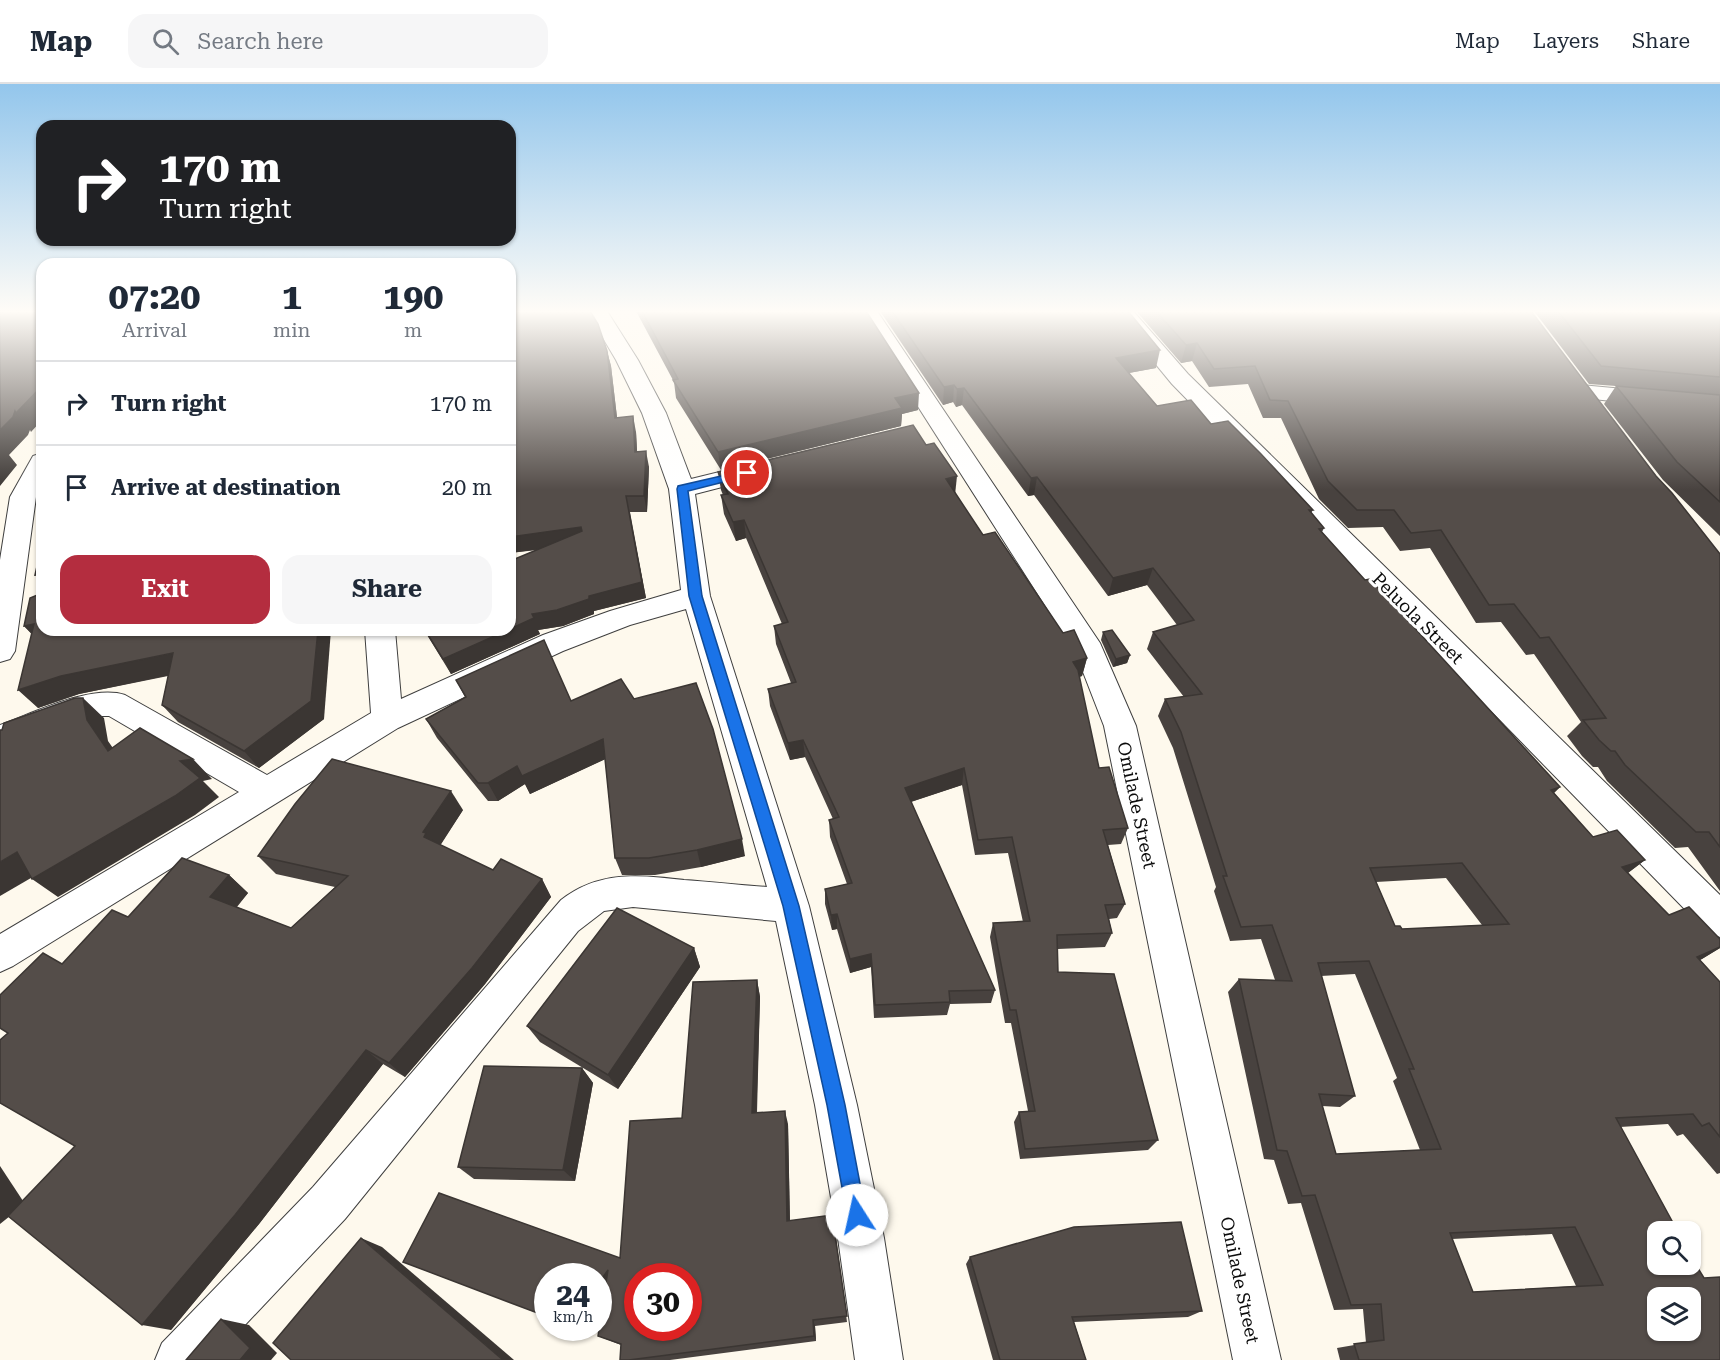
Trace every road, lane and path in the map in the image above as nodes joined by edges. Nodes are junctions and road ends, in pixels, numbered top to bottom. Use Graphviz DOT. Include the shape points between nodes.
graph roads {
  1 [pos="632,371"];
  2 [pos="899,371"];
  3 [pos="1173,371"];
  4 [pos="1720,405"];
  5 [pos="1602,420"];
  6 [pos="784,464"];
  7 [pos="36,472"];
  8 [pos="682,489"];
  9 [pos="696,596"];
  10 [pos="380,636"];
  11 [pos="0,651"];
  12 [pos="387,719"];
  13 [pos="0,738"];
  14 [pos="267,791"];
  15 [pos="791,906"];
  16 [pos="1720,920"];
  17 [pos="0,954"];
  18 [pos="179,1360"];
  19 [pos="879,1360"];
  20 [pos="1257,1360"];
  1 -- 8 [label="street" via="654,413"];
  2 -- 20 [label="street, Omilade Street" via="930,429 1090,651 1120,726"];
  3 -- 16 [label="street, Peluola Street"];
  4 -- 5 [label="street" via="1574,383"];
  6 -- 8 [label="street"];
  7 -- 11 [label="street" via="23,497"];
  8 -- 9 [label="street"];
  9 -- 12 [label="street" via="620,618 553,644"];
  9 -- 15 [label="street"];
  10 -- 12 [label="street"];
  12 -- 14 [label="street"];
  13 -- 14 [label="street" via="95,704 114,704"];
  14 -- 17 [label="street"];
  15 -- 18 [label="street" via="633,891 608,893 585,901 564,919 329,1203"];
  15 -- 19 [label="street" via="836,1105"];
}
